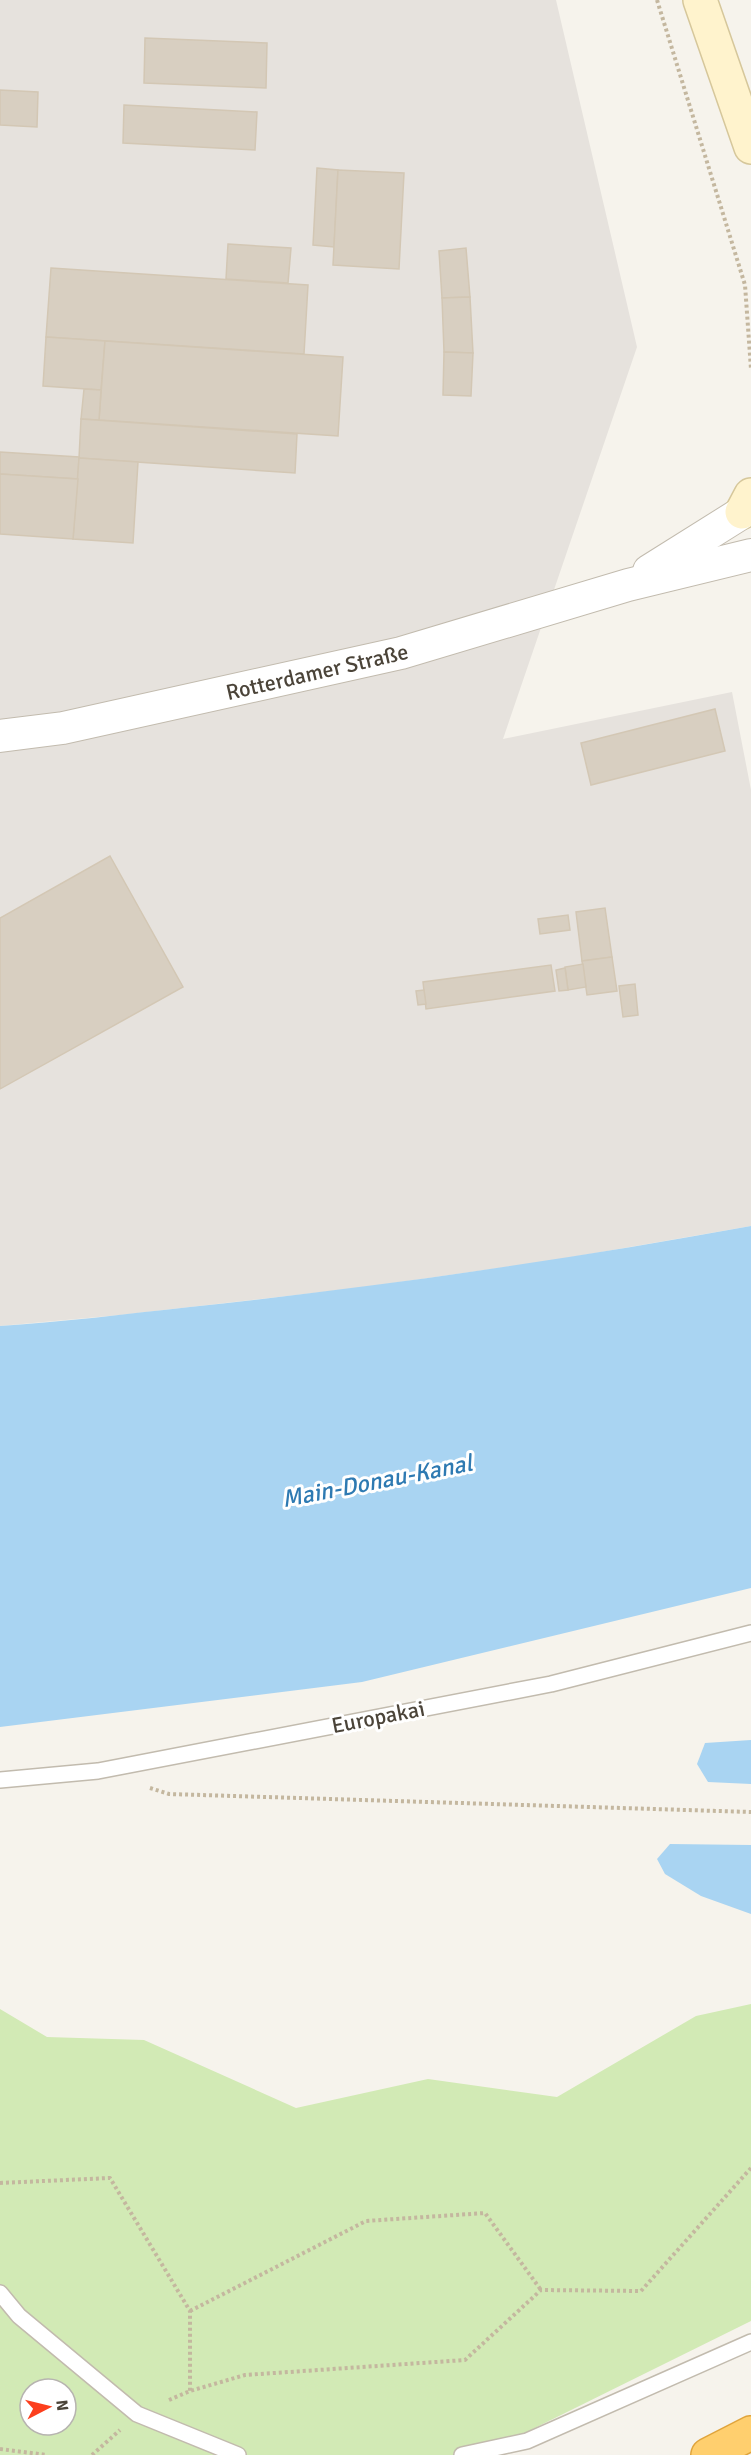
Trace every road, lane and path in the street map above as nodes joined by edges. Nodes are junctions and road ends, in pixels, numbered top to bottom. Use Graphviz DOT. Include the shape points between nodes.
graph roads {
  1 [pos="657,0"];
  2 [pos="700,0"];
  3 [pos="751,147"];
  4 [pos="751,369"];
  5 [pos="748,504"];
  6 [pos="751,555"];
  7 [pos="628,585"];
  8 [pos="0,736"];
  9 [pos="751,1633"];
  10 [pos="0,1780"];
  11 [pos="148,1787"];
  12 [pos="751,1812"];
  13 [pos="751,2168"];
  14 [pos="0,2183"];
  15 [pos="541,2290"];
  16 [pos="0,2293"];
  17 [pos="190,2311"];
  18 [pos="751,2342"];
  19 [pos="190,2391"];
  20 [pos="137,2414"];
  21 [pos="751,2433"];
  22 [pos="0,2449"];
  23 [pos="47,2455"];
  24 [pos="92,2455"];
  25 [pos="238,2455"];
  26 [pos="462,2455"];
  27 [pos="708,2455"];
  1 -- 4 [label="path" via="745,285"];
  2 -- 3 [label="main road"];
  5 -- 7 [label="street, Rotterdamer Straße"];
  6 -- 7 [label="street, Rotterdamer Straße"];
  7 -- 8 [label="street, Rotterdamer Straße" via="401,653 63,728"];
  9 -- 10 [label="lane, Europakai" via="539,1687 98,1771"];
  11 -- 12 [label="path" via="169,1794"];
  13 -- 15 [label="path" via="640,2290"];
  14 -- 17 [label="path" via="110,2178"];
  15 -- 17 [label="path" via="485,2213 366,2221"];
  15 -- 19 [label="path" via="465,2360 245,2375"];
  16 -- 20 [label="lane" via="19,2316"];
  17 -- 19 [label="path"];
  18 -- 26 [label="lane" via="527,2441"];
  19 -- 20 [label="path"];
  20 -- 24 [label="path"];
  20 -- 25 [label="lane"];
  21 -- 27 [label="highway"];
  22 -- 23 [label="path"];
}
